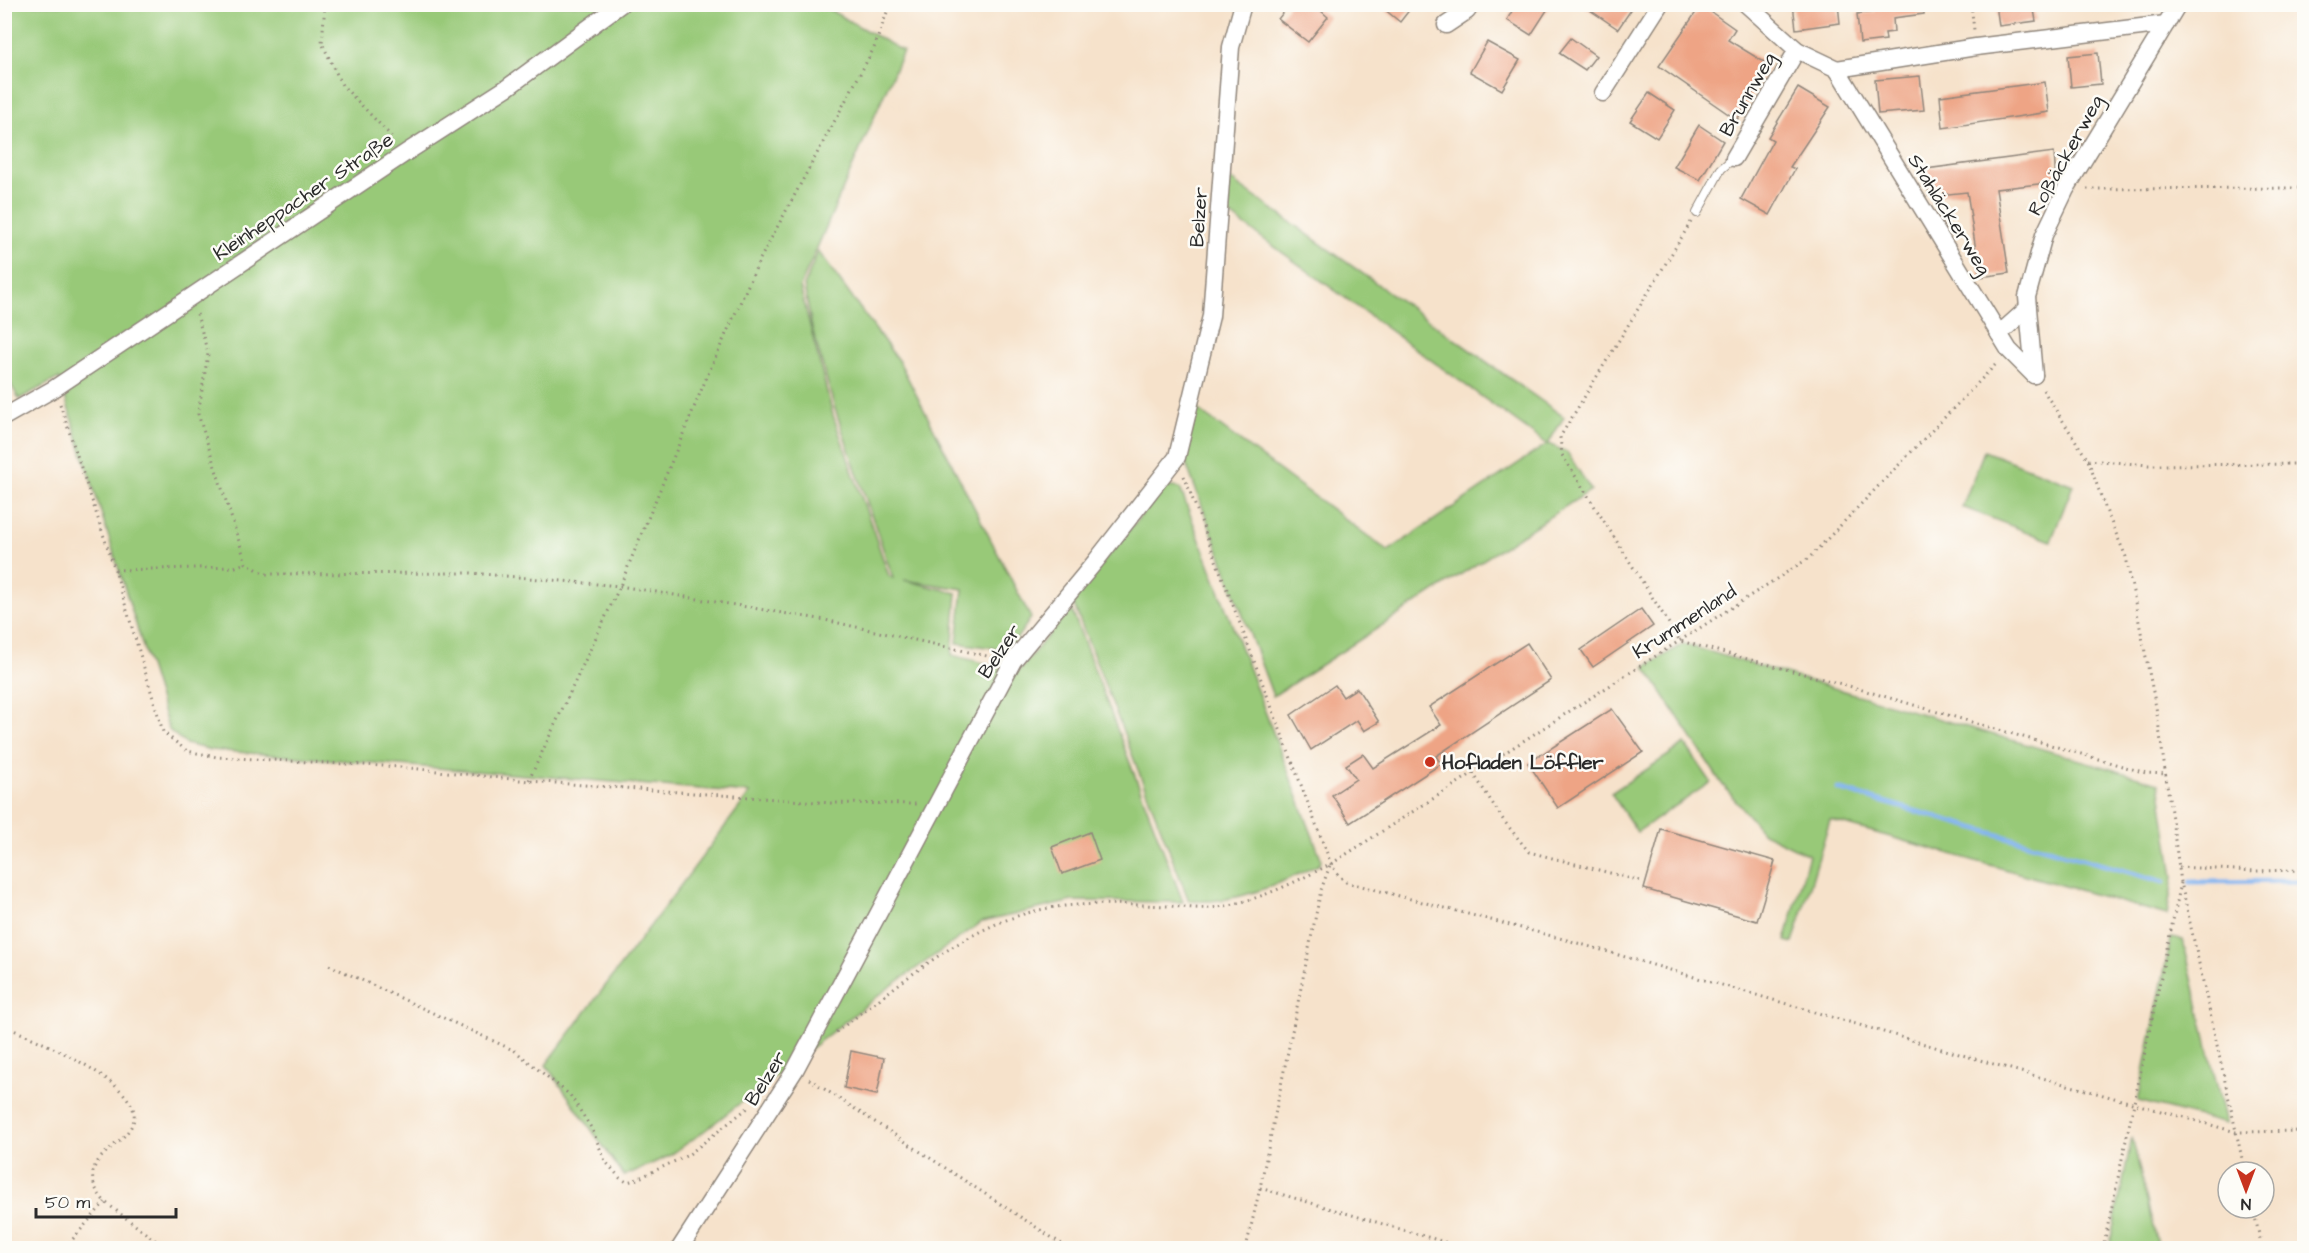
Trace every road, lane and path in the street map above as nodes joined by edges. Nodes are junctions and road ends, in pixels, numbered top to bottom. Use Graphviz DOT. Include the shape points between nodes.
graph roads {
  1 [pos="325,4"];
  2 [pos="621,4"];
  3 [pos="890,4"];
  4 [pos="1243,4"];
  5 [pos="1472,4"];
  6 [pos="1660,4"];
  7 [pos="1746,4"];
  8 [pos="1971,4"];
  9 [pos="2178,4"];
  10 [pos="2166,24"];
  11 [pos="1446,25"];
  12 [pos="1976,46"];
  13 [pos="1797,50"];
  14 [pos="1837,69"];
  15 [pos="1603,93"];
  16 [pos="406,152"];
  17 [pos="1734,158"];
  18 [pos="2304,188"];
  19 [pos="2066,189"];
  20 [pos="1697,213"];
  21 [pos="192,295"];
  22 [pos="2028,308"];
  23 [pos="2000,334"];
  24 [pos="2009,350"];
  25 [pos="2034,375"];
  26 [pos="55,388"];
  27 [pos="4,417"];
  28 [pos="1177,457"];
  29 [pos="2088,460"];
  30 [pos="2304,464"];
  31 [pos="246,563"];
  32 [pos="116,570"];
  33 [pos="620,586"];
  34 [pos="1680,641"];
  35 [pos="1012,661"];
  36 [pos="1473,773"];
  37 [pos="2166,774"];
  38 [pos="529,781"];
  39 [pos="936,804"];
  40 [pos="1331,864"];
  41 [pos="2179,867"];
  42 [pos="2304,870"];
  43 [pos="1641,881"];
  44 [pos="2181,882"];
  45 [pos="329,965"];
  46 [pos="4,1026"];
  47 [pos="827,1038"];
  48 [pos="795,1070"];
  49 [pos="2134,1104"];
  50 [pos="751,1106"];
  51 [pos="2304,1131"];
  52 [pos="2236,1132"];
  53 [pos="2242,1160"];
  54 [pos="1260,1188"];
  55 [pos="105,1202"];
  56 [pos="2256,1220"];
  57 [pos="65,1248"];
  58 [pos="165,1248"];
  59 [pos="680,1248"];
  60 [pos="1068,1248"];
  61 [pos="1245,1248"];
  62 [pos="1465,1248"];
  63 [pos="2103,1248"];
  64 [pos="2262,1248"];
  1 -- 16 [label="path" via="322,43 342,85"];
  2 -- 16 [label="street, Kleinheppacher Straße" via="508,87"];
  3 -- 33 [label="path" via="874,48 759,261"];
  4 -- 28 [label="street, Belzer" via="1231,47 1211,316"];
  5 -- 11 [label="street"];
  6 -- 15 [label="street"];
  7 -- 13 [label="street, Brunnweg"];
  8 -- 12 [label="path"];
  9 -- 10 [label="street, Roßäckerweg"];
  10 -- 12 [label="street"];
  10 -- 19 [label="street, Roßäckerweg"];
  12 -- 14 [label="street"];
  13 -- 14 [label="street, Brunnweg"];
  13 -- 17 [label="street, Brunnweg"];
  14 -- 23 [label="street, Stahläckerweg"];
  16 -- 21 [label="street, Kleinheppacher Straße"];
  17 -- 20 [label="lane" via="1721,169"];
  18 -- 19 [label="path"];
  19 -- 22 [label="street, Roßäckerweg" via="2044,235 2027,297"];
  20 -- 34 [label="path" via="1560,437 1562,455"];
  21 -- 26 [label="street, Kleinheppacher Straße"];
  21 -- 31 [label="path" via="208,354 198,414"];
  22 -- 23 [label="street"];
  22 -- 25 [label="street, Roßäckerweg"];
  23 -- 24 [label="street, Stahläckerweg"];
  24 -- 25 [label="street, Stahläckerweg"];
  24 -- 34 [label="path, Krummenland" via="1809,558"];
  25 -- 29 [label="path"];
  26 -- 27 [label="street, Kleinheppacher Straße"];
  26 -- 32 [label="path"];
  28 -- 35 [label="street, Belzer"];
  28 -- 40 [label="path"];
  29 -- 30 [label="path" via="2148,465"];
  29 -- 37 [label="path" via="2126,556"];
  31 -- 32 [label="path" via="236,567"];
  31 -- 33 [label="path" via="266,574 471,573"];
  32 -- 38 [label="path" via="163,732 187,751 218,757 401,767"];
  33 -- 35 [label="path" via="825,620"];
  33 -- 38 [label="path"];
  34 -- 36 [label="path, Krummenland"];
  34 -- 37 [label="path" via="2146,773"];
  35 -- 39 [label="street, Belzer"];
  36 -- 40 [label="path, Krummenland"];
  36 -- 43 [label="path" via="1529,852"];
  37 -- 41 [label="path"];
  38 -- 39 [label="path" via="831,803"];
  39 -- 48 [label="street, Belzer"];
  40 -- 47 [label="path, Krummenland" via="1280,889 1210,908 1056,907 1012,918 970,935"];
  40 -- 49 [label="path" via="1346,882 1568,940"];
  40 -- 54 [label="path" via="1321,890"];
  41 -- 42 [label="path"];
  41 -- 44 [label="path"];
  44 -- 49 [label="path"];
  44 -- 52 [label="path"];
  45 -- 50 [label="path" via="514,1051 570,1095 592,1129 606,1161 627,1182 688,1155"];
  46 -- 55 [label="path" via="70,1056 118,1087 130,1103 134,1119 130,1128 97,1162 93,1179"];
  48 -- 59 [label="street, Belzer"];
  48 -- 60 [label="path"];
  49 -- 52 [label="path"];
  49 -- 63 [label="path"];
  51 -- 52 [label="path"];
  52 -- 53 [label="path"];
  54 -- 61 [label="path"];
  54 -- 62 [label="path"];
  55 -- 57 [label="path"];
  55 -- 58 [label="path"];
  56 -- 64 [label="path"];
}
